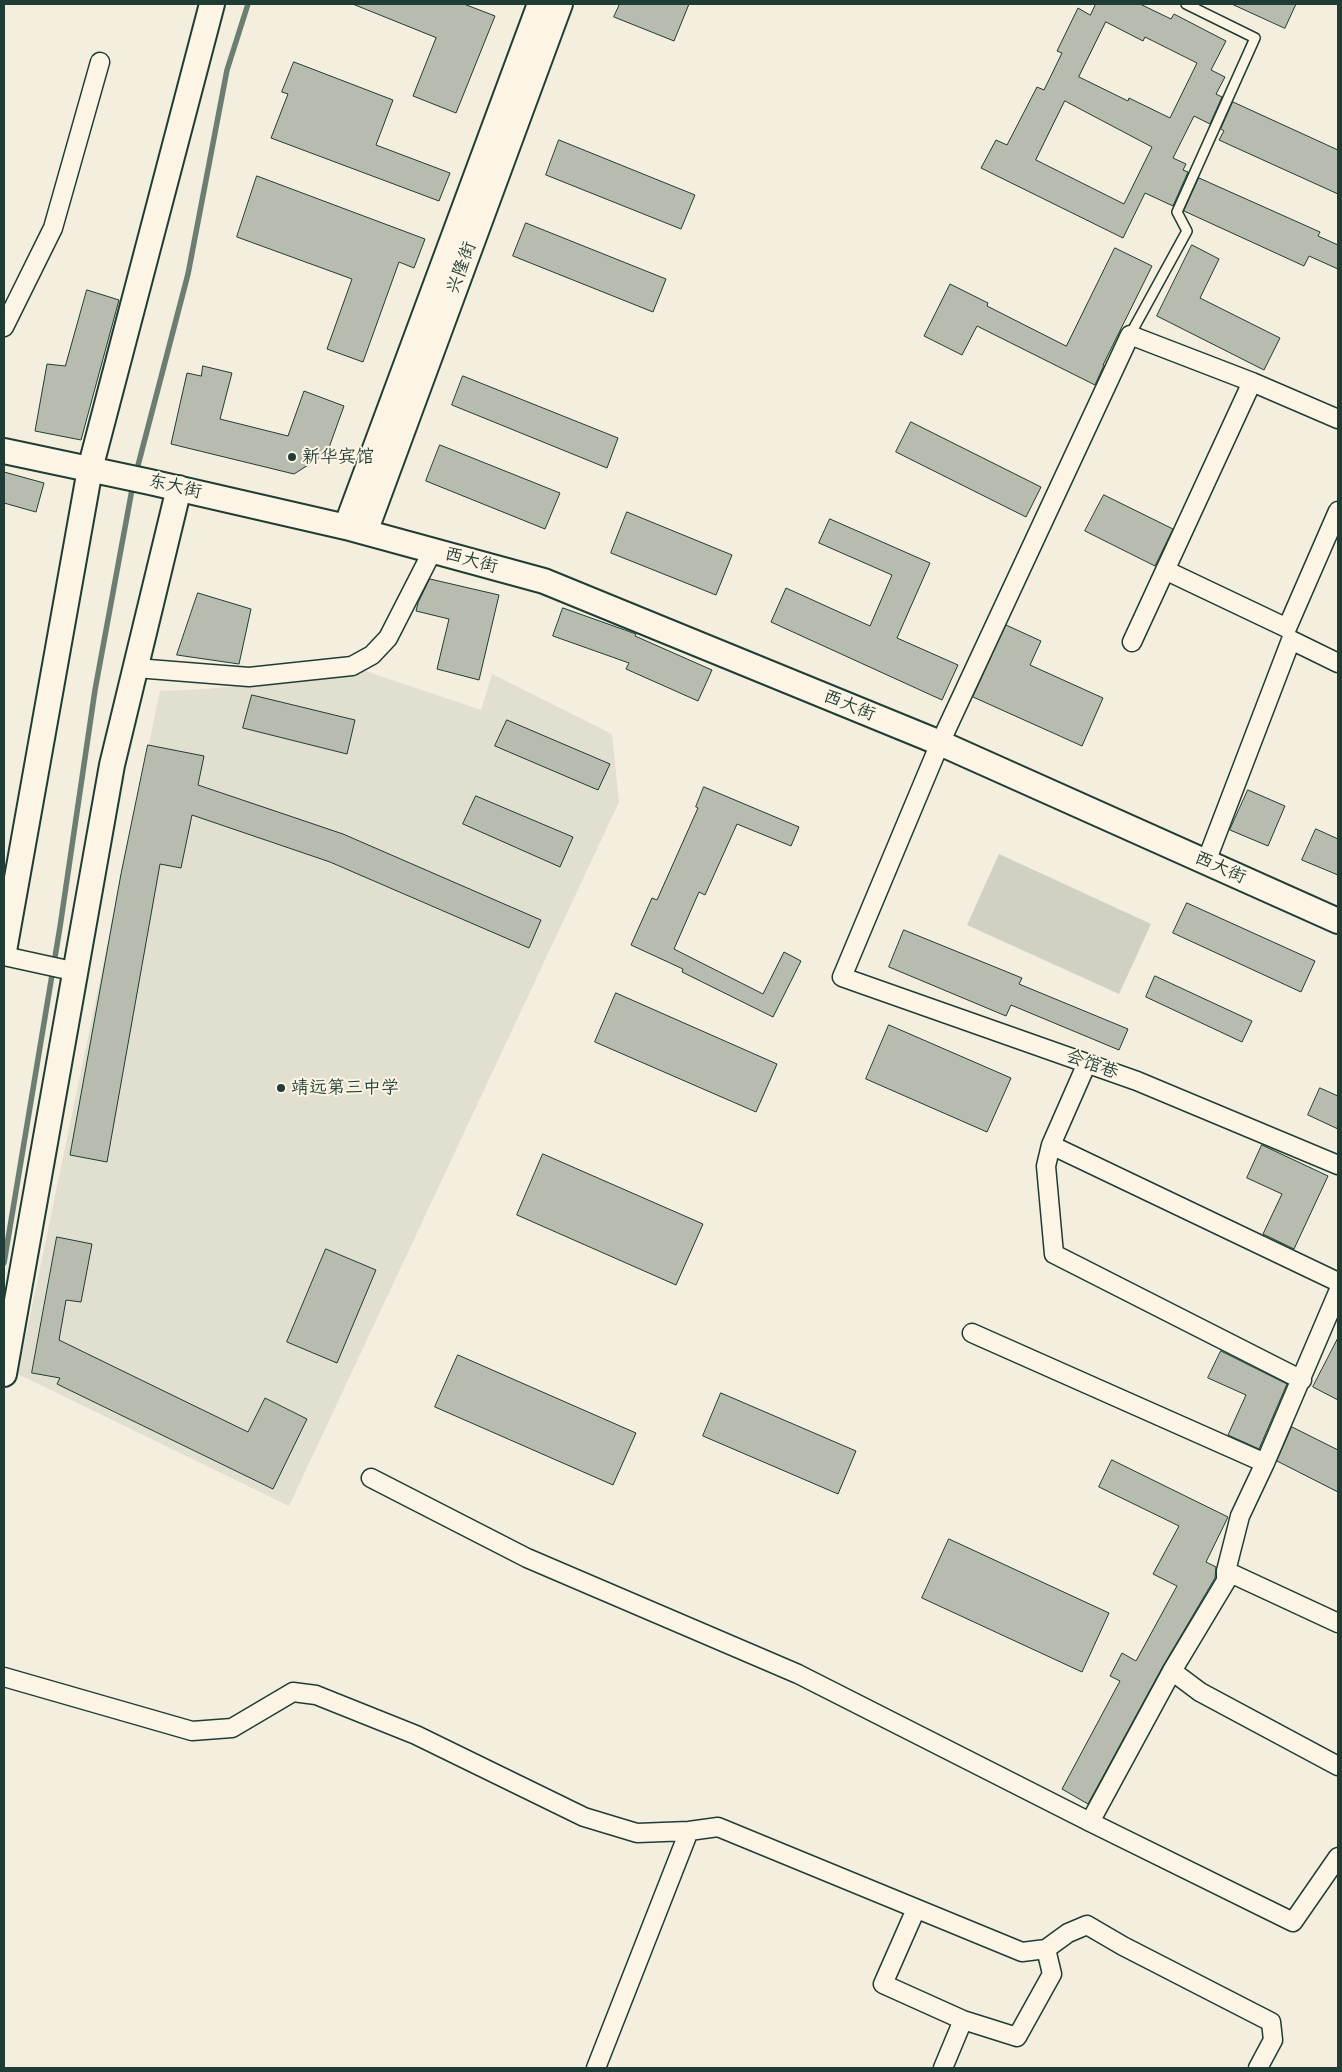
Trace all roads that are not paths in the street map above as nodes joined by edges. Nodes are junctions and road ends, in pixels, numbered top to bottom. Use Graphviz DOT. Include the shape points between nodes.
graph roads {
  1 [pos="212,4"];
  2 [pos="540,4"];
  3 [pos="560,4"];
  4 [pos="1186,4"];
  5 [pos="100,62"];
  6 [pos="4,327"];
  7 [pos="1130,335"];
  8 [pos="1252,382"];
  9 [pos="1338,419"];
  10 [pos="4,451"];
  11 [pos="90,469"];
  12 [pos="179,488"];
  13 [pos="1338,511"];
  14 [pos="355,529"];
  15 [pos="1334,535"];
  16 [pos="433,550"];
  17 [pos="1165,570"];
  18 [pos="1132,642"];
  19 [pos="1338,663"];
  20 [pos="136,668"];
  21 [pos="940,743"];
  22 [pos="1206,862"];
  23 [pos="1338,921"];
  24 [pos="4,951"];
  25 [pos="4,956"];
  26 [pos="71,971"];
  27 [pos="1087,1063"];
  28 [pos="1051,1145"];
  29 [pos="1338,1165"];
  30 [pos="1338,1282"];
  31 [pos="1338,1292"];
  32 [pos="972,1333"];
  33 [pos="4,1374"];
  34 [pos="1302,1380"];
  35 [pos="1265,1463"];
  36 [pos="371,1478"];
  37 [pos="1226,1571"];
  38 [pos="1338,1623"];
  39 [pos="1172,1671"];
  40 [pos="4,1677"];
  41 [pos="1338,1766"];
  42 [pos="1090,1822"];
  43 [pos="689,1832"];
  44 [pos="1338,1856"];
  45 [pos="916,1909"];
  46 [pos="1046,1949"];
  47 [pos="963,2020"];
  48 [pos="596,2068"];
  49 [pos="943,2068"];
  50 [pos="1258,2068"];
  1 -- 11 [label="main road"];
  2 -- 14 [label="main road, 兴隆街"];
  3 -- 14 [label="main road, 兴隆街"];
  4 -- 7 [label="lane" via="1255,38 1177,212 1187,231"];
  5 -- 6 [label="street" via="53,228"];
  7 -- 8 [label="street"];
  7 -- 21 [label="street"];
  8 -- 9 [label="street"];
  8 -- 17 [label="street"];
  10 -- 11 [label="main road, 东大街"];
  11 -- 12 [label="main road, 东大街"];
  11 -- 24 [label="main road"];
  12 -- 14 [label="main road, 东大街"];
  12 -- 20 [label="main road"];
  13 -- 15 [label="street"];
  14 -- 16 [label="main road, 西大街"];
  15 -- 17 [label="street" via="1287,628"];
  16 -- 20 [label="street" via="388,638 372,655 352,666 249,677"];
  16 -- 21 [label="main road, 西大街" via="544,581"];
  17 -- 18 [label="street"];
  19 -- 22 [label="street" via="1291,640"];
  20 -- 26 [label="main road" via="112,764"];
  21 -- 22 [label="main road, 西大街"];
  21 -- 27 [label="street, 会馆巷" via="842,976"];
  22 -- 23 [label="main road, 西大街"];
  25 -- 26 [label="street"];
  26 -- 33 [label="main road"];
  27 -- 28 [label="street"];
  27 -- 29 [label="street, 会馆巷"];
  28 -- 30 [label="street"];
  28 -- 34 [label="street" via="1046,1166 1054,1254"];
  31 -- 34 [label="street"];
  32 -- 35 [label="street"];
  34 -- 35 [label="street"];
  35 -- 37 [label="street" via="1240,1516"];
  36 -- 42 [label="street" via="527,1558 798,1674"];
  37 -- 38 [label="street"];
  37 -- 39 [label="street" via="1226,1582"];
  39 -- 41 [label="street" via="1200,1692"];
  39 -- 42 [label="street"];
  40 -- 43 [label="street" via="192,1731 232,1728 293,1692 316,1695 416,1735 584,1817 637,1833"];
  42 -- 44 [label="street" via="1293,1922"];
  43 -- 45 [label="street" via="718,1827"];
  43 -- 48 [label="street"];
  45 -- 46 [label="street" via="1022,1952"];
  45 -- 47 [label="street" via="883,1984"];
  46 -- 47 [label="street" via="1052,1974 1017,2037"];
  46 -- 50 [label="street" via="1068,1933 1087,1925 1271,2022 1273,2040"];
  47 -- 49 [label="street"];
}
